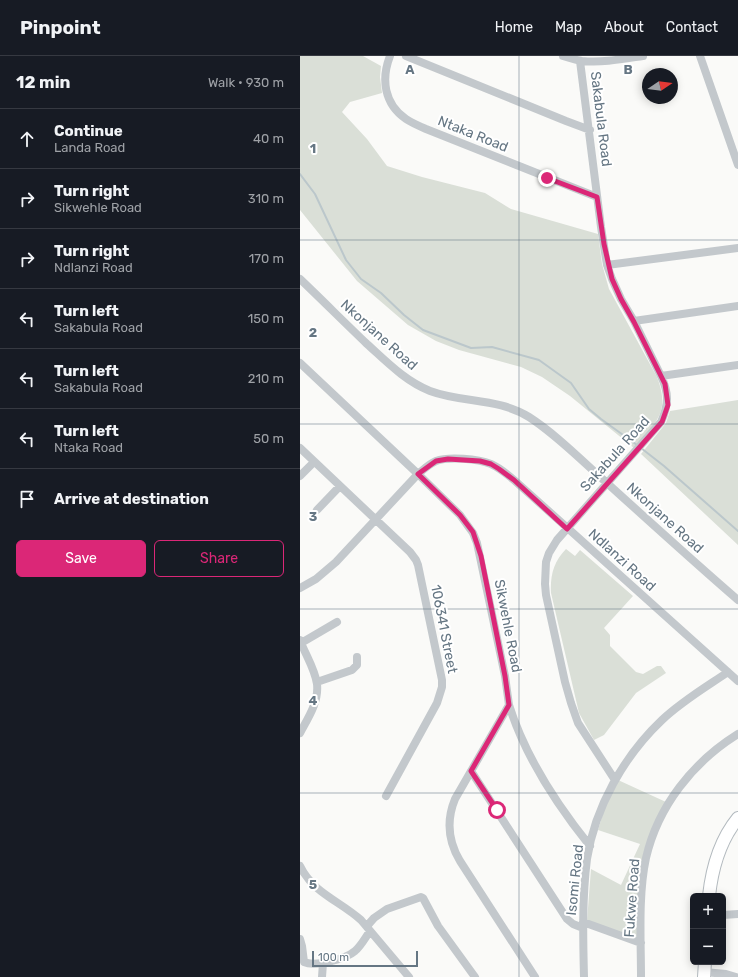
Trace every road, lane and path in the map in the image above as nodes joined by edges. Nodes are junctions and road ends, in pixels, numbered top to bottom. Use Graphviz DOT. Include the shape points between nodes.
graph roads {
  1 [pos="390,56"];
  2 [pos="406,56"];
  3 [pos="563,56"];
  4 [pos="643,56"];
  5 [pos="700,56"];
  6 [pos="580,61"];
  7 [pos="590,130"];
  8 [pos="738,165"];
  9 [pos="597,197"];
  10 [pos="738,248"];
  11 [pos="607,264"];
  12 [pos="300,279"];
  13 [pos="738,306"];
  14 [pos="634,322"];
  15 [pos="300,363"];
  16 [pos="738,365"];
  17 [pos="661,376"];
  18 [pos="300,448"];
  19 [pos="314,462"];
  20 [pos="418,474"];
  21 [pos="300,476"];
  22 [pos="607,483"];
  23 [pos="340,486"];
  24 [pos="317,510"];
  25 [pos="375,520"];
  26 [pos="567,529"];
  27 [pos="300,588"];
  28 [pos="738,600"];
  29 [pos="337,622"];
  30 [pos="300,642"];
  31 [pos="357,657"];
  32 [pos="728,672"];
  33 [pos="738,681"];
  34 [pos="317,682"];
  35 [pos="509,705"];
  36 [pos="300,733"];
  37 [pos="738,734"];
  38 [pos="471,771"];
  39 [pos="616,780"];
  40 [pos="386,796"];
  41 [pos="738,818"];
  42 [pos="590,846"];
  43 [pos="300,866"];
  44 [pos="710,893"];
  45 [pos="738,914"];
  46 [pos="726,915"];
  47 [pos="583,925"];
  48 [pos="368,929"];
  49 [pos="300,939"];
  50 [pos="641,943"];
  51 [pos="323,963"];
  52 [pos="704,970"];
  53 [pos="322,977"];
  54 [pos="409,977"];
  55 [pos="475,977"];
  56 [pos="535,977"];
  57 [pos="584,977"];
  58 [pos="641,977"];
  59 [pos="736,977"];
  1 -- 9 [label="street, Ntaka Road" via="385,86 393,105 407,120"];
  2 -- 7 [label="street"];
  3 -- 6 [label="street"];
  4 -- 6 [label="street"];
  5 -- 8 [label="street"];
  6 -- 7 [label="street, Sakabula Road"];
  7 -- 9 [label="street, Sakabula Road"];
  9 -- 11 [label="street, Sakabula Road"];
  10 -- 11 [label="street"];
  11 -- 14 [label="street, Sakabula Road" via="621,299"];
  12 -- 22 [label="street, Nkonjane Road" via="401,375 414,384 452,398 500,404 514,409 548,431"];
  13 -- 14 [label="street"];
  14 -- 17 [label="street, Sakabula Road"];
  15 -- 20 [label="street, Sikwehle Road"];
  16 -- 17 [label="street"];
  17 -- 22 [label="street, Sakabula Road" via="668,398 662,422"];
  18 -- 19 [label="street, 106341 Street"];
  19 -- 21 [label="street"];
  19 -- 23 [label="street, 106341 Street"];
  20 -- 25 [label="street"];
  20 -- 26 [label="street, Ndlanzi Road" via="436,461 448,459 491,464 514,480"];
  20 -- 35 [label="street, Sikwehle Road" via="460,515 473,532"];
  22 -- 26 [label="street, Sakabula Road"];
  22 -- 28 [label="street, Nkonjane Road"];
  23 -- 24 [label="street"];
  23 -- 25 [label="street, 106341 Street"];
  25 -- 27 [label="street" via="325,572"];
  25 -- 40 [label="street, 106341 Street" via="416,560 442,680 437,703"];
  26 -- 32 [label="street, Ndlanzi Road"];
  26 -- 39 [label="street, Sakabula Road" via="557,540 546,562 546,595 563,676 578,723"];
  29 -- 30 [label="street"];
  30 -- 34 [label="street"];
  31 -- 34 [label="street" via="352,670"];
  32 -- 33 [label="street, Ndlanzi Road"];
  32 -- 39 [label="street, Isomi Road" via="662,720 636,748"];
  34 -- 36 [label="street" via="315,702"];
  35 -- 38 [label="street"];
  35 -- 42 [label="street, Sikwehle Road" via="531,758"];
  37 -- 50 [label="street, Fukwe Road" via="702,761 690,774 678,788 659,823 644,872"];
  38 -- 47 [label="street" via="568,919 573,924"];
  38 -- 56 [label="street" via="451,808 448,823 452,843 460,861"];
  39 -- 42 [label="street, Isomi Road" via="602,809"];
  41 -- 44 [label="main road" via="722,844 715,863"];
  42 -- 47 [label="street, Isomi Road"];
  43 -- 48 [label="street" via="312,885 354,914"];
  45 -- 46 [label="street"];
  47 -- 50 [label="street"];
  47 -- 57 [label="street, Isomi Road"];
  48 -- 51 [label="street" via="352,953"];
  48 -- 54 [label="street"];
  48 -- 55 [label="street" via="374,918 387,909 421,897 438,926"];
  49 -- 51 [label="street" via="304,962"];
  50 -- 58 [label="street, Fukwe Road"];
  51 -- 53 [label="street"];
  52 -- 59 [label="street"];
}
